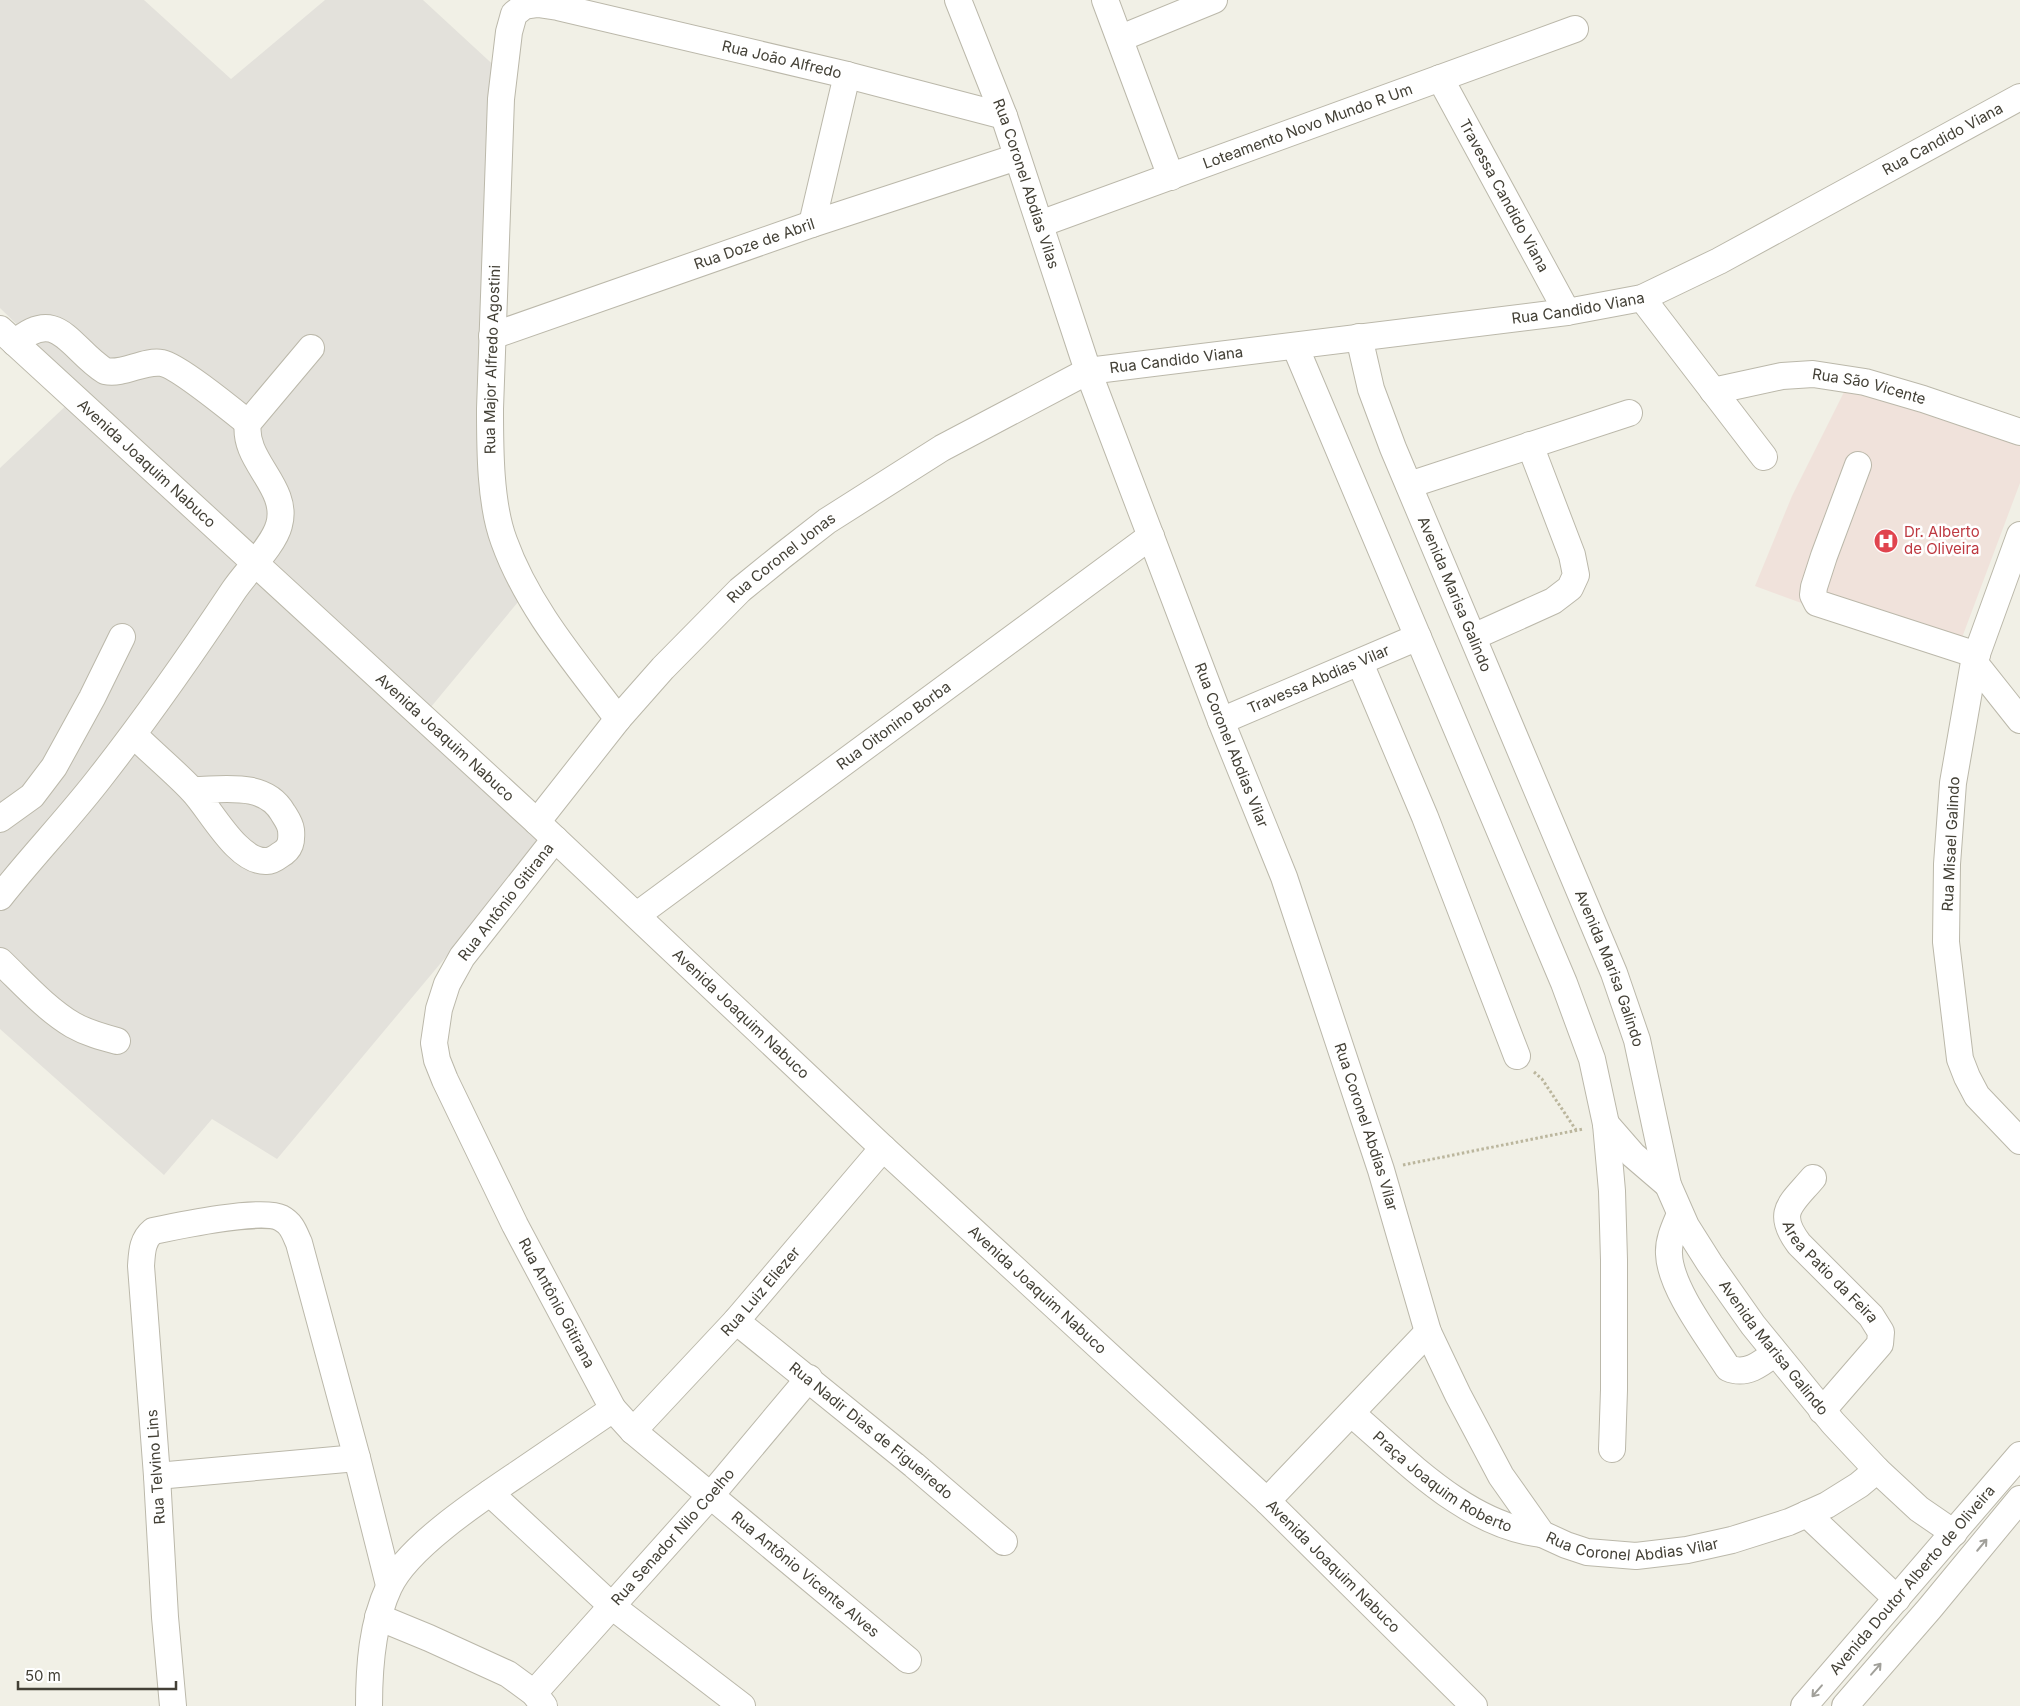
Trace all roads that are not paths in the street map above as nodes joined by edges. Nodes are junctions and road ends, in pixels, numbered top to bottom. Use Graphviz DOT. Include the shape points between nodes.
graph roads {
  1 [pos="958,0"];
  2 [pos="1105,0"];
  3 [pos="1214,0"];
  4 [pos="558,7"];
  5 [pos="1575,29"];
  6 [pos="1120,38"];
  7 [pos="847,75"];
  8 [pos="1440,78"];
  9 [pos="2020,97"];
  10 [pos="1004,116"];
  11 [pos="1017,157"];
  12 [pos="1170,177"];
  13 [pos="812,224"];
  14 [pos="1040,224"];
  15 [pos="1642,298"];
  16 [pos="1567,312"];
  17 [pos="8,336"];
  18 [pos="492,336"];
  19 [pos="1358,337"];
  20 [pos="1295,346"];
  21 [pos="311,348"];
  22 [pos="1088,371"];
  23 [pos="1713,391"];
  24 [pos="1629,413"];
  25 [pos="248,423"];
  26 [pos="2020,432"];
  27 [pos="1530,445"];
  28 [pos="1764,457"];
  29 [pos="1858,465"];
  30 [pos="1409,485"];
  31 [pos="1151,536"];
  32 [pos="2020,536"];
  33 [pos="255,561"];
  34 [pos="1473,636"];
  35 [pos="122,637"];
  36 [pos="1418,637"];
  37 [pos="1975,658"];
  38 [pos="1360,663"];
  39 [pos="618,719"];
  40 [pos="2020,720"];
  41 [pos="1220,721"];
  42 [pos="134,736"];
  43 [pos="193,790"];
  44 [pos="0,819"];
  45 [pos="546,830"];
  46 [pos="0,897"];
  47 [pos="637,915"];
  48 [pos="0,961"];
  49 [pos="117,1041"];
  50 [pos="1517,1056"];
  51 [pos="1606,1124"];
  52 [pos="2020,1141"];
  53 [pos="883,1148"];
  54 [pos="1813,1178"];
  55 [pos="1668,1185"];
  56 [pos="1680,1214"];
  57 [pos="736,1321"];
  58 [pos="1428,1332"];
  59 [pos="1775,1353"];
  60 [pos="809,1378"];
  61 [pos="613,1409"];
  62 [pos="1822,1410"];
  63 [pos="1352,1414"];
  64 [pos="633,1431"];
  65 [pos="1612,1449"];
  66 [pos="2020,1455"];
  67 [pos="357,1458"];
  68 [pos="1877,1470"];
  69 [pos="157,1476"];
  70 [pos="1999,1480"];
  71 [pos="490,1493"];
  72 [pos="711,1495"];
  73 [pos="2020,1499"];
  74 [pos="1267,1501"];
  75 [pos="1807,1514"];
  76 [pos="1954,1533"];
  77 [pos="1542,1534"];
  78 [pos="1004,1542"];
  79 [pos="389,1585"];
  80 [pos="1892,1605"];
  81 [pos="612,1607"];
  82 [pos="378,1617"];
  83 [pos="1909,1632"];
  84 [pos="908,1660"];
  85 [pos="539,1699"];
  86 [pos="174,1706"];
  87 [pos="369,1706"];
  88 [pos="742,1706"];
  89 [pos="1474,1706"];
  90 [pos="1804,1706"];
  91 [pos="1844,1706"];
  1 -- 10 [label="street, Rua Coronel Abdias Vilas"];
  2 -- 6 [label="street"];
  3 -- 6 [label="street"];
  4 -- 7 [label="street, Rua João Alfredo"];
  4 -- 18 [label="street, Rua Major Alfredo Agostini" via="524,6 514,14 509,32 501,99"];
  5 -- 8 [label="street, Loteamento Novo Mundo R Um"];
  6 -- 12 [label="street"];
  7 -- 10 [label="street, Rua João Alfredo"];
  7 -- 13 [label="street"];
  8 -- 12 [label="street, Loteamento Novo Mundo R Um"];
  8 -- 16 [label="street, Travessa Candido Viana"];
  9 -- 15 [label="street, Rua Candido Viana" via="1719,260"];
  10 -- 11 [label="street, Rua Coronel Abdias Vilas"];
  11 -- 13 [label="street, Rua Doze de Abril"];
  11 -- 14 [label="street, Rua Coronel Abdias Vilas"];
  12 -- 14 [label="street, Loteamento Novo Mundo R Um"];
  13 -- 18 [label="street, Rua Doze de Abril"];
  14 -- 22 [label="street, Rua Coronel Abdias Vilas"];
  15 -- 16 [label="street, Rua Candido Viana"];
  15 -- 23 [label="street"];
  16 -- 19 [label="street, Rua Candido Viana"];
  17 -- 25 [label="street" via="43,327 55,328 105,371 113,373 163,363"];
  17 -- 33 [label="street, Avenida Joaquim Nabuco"];
  18 -- 39 [label="street, Rua Major Alfredo Agostini" via="490,458 503,540 533,602 556,638"];
  19 -- 20 [label="street, Rua Candido Viana"];
  19 -- 30 [label="street, Avenida Marisa Galindo" via="1380,417"];
  20 -- 22 [label="street, Rua Candido Viana"];
  20 -- 36 [label="street"];
  21 -- 25 [label="street"];
  22 -- 31 [label="street, Rua Coronel Abdias Vilar"];
  22 -- 39 [label="street, Rua Coronel Jonas" via="942,448 827,521 740,590"];
  23 -- 26 [label="street, Rua São Vicente" via="1782,376 1813,374 1865,382"];
  23 -- 28 [label="street"];
  24 -- 27 [label="street"];
  25 -- 33 [label="street" via="248,443 271,484 281,510 272,540"];
  27 -- 30 [label="street"];
  27 -- 34 [label="street" via="1572,555 1576,575 1570,588 1553,601"];
  29 -- 37 [label="street" via="1814,587 1817,603"];
  30 -- 34 [label="street, Avenida Marisa Galindo"];
  31 -- 41 [label="street, Rua Coronel Abdias Vilar"];
  31 -- 47 [label="street, Rua Oitonino Borba"];
  32 -- 37 [label="street, Rua Misael Galindo"];
  33 -- 42 [label="street"];
  33 -- 45 [label="street, Avenida Joaquim Nabuco"];
  34 -- 55 [label="street, Avenida Marisa Galindo" via="1626,1006 1644,1068"];
  35 -- 44 [label="street" via="54,768 32,796"];
  36 -- 38 [label="street, Travessa Abdias Vilar"];
  36 -- 51 [label="street" via="1574,1006 1592,1059"];
  37 -- 40 [label="street"];
  37 -- 52 [label="street, Rua Misael Galindo" via="1953,784 1946,942 1960,1059 1977,1096"];
  38 -- 41 [label="street, Travessa Abdias Vilar"];
  38 -- 50 [label="street"];
  39 -- 45 [label="street, Rua Coronel Jonas"];
  41 -- 58 [label="street, Rua Coronel Abdias Vilar" via="1284,877 1381,1170"];
  42 -- 43 [label="street"];
  42 -- 46 [label="street"];
  45 -- 47 [label="street, Avenida Joaquim Nabuco"];
  45 -- 61 [label="street, Rua Antônio Gitirana" via="462,957 444,992 434,1042 445,1080 487,1170"];
  47 -- 53 [label="street, Avenida Joaquim Nabuco"];
  48 -- 49 [label="street" via="73,1025"];
  51 -- 55 [label="street" via="1632,1155"];
  51 -- 65 [label="street" via="1614,1260"];
  53 -- 57 [label="street, Rua Luiz Eliezer"];
  53 -- 74 [label="street, Avenida Joaquim Nabuco"];
  54 -- 62 [label="street, Area Patio da Feira" via="1788,1207 1786,1220 1791,1233 1871,1316 1881,1332 1880,1344"];
  55 -- 56 [label="street, Avenida Marisa Galindo"];
  56 -- 59 [label="street, Avenida Marisa Galindo" via="1710,1264"];
  56 -- 59 [label="street" via="1668,1253 1674,1283 1728,1368 1744,1371"];
  57 -- 60 [label="street, Rua Nadir Dias de Figueiredo"];
  57 -- 64 [label="street, Rua Luiz Eliezer"];
  58 -- 63 [label="street"];
  58 -- 77 [label="street, Rua Coronel Abdias Vilar" via="1502,1476"];
  59 -- 62 [label="street, Avenida Marisa Galindo"];
  60 -- 72 [label="street, Rua Senador Nilo Coelho"];
  60 -- 78 [label="street, Rua Nadir Dias de Figueiredo"];
  61 -- 64 [label="street, Rua Antônio Vicente Alves"];
  61 -- 71 [label="street"];
  62 -- 68 [label="street, Avenida Marisa Galindo"];
  63 -- 74 [label="street"];
  63 -- 77 [label="street, Praça Joaquim Roberto" via="1436,1485 1478,1514 1502,1526"];
  64 -- 72 [label="street, Rua Antônio Vicente Alves"];
  66 -- 70 [label="street, Avenida Doutor Alberto de Oliveira"];
  67 -- 69 [label="street"];
  67 -- 69 [label="street, Rua Telvino Lins" via="299,1243 290,1224 279,1217 259,1215 153,1231 144,1242 142,1266"];
  67 -- 79 [label="street"];
  68 -- 75 [label="street, Rua Coronel Abdias Vilar" via="1827,1506"];
  68 -- 76 [label="street, Avenida Marisa Galindo" via="1919,1509"];
  69 -- 86 [label="street, Rua Telvino Lins"];
  70 -- 73 [label="street"];
  70 -- 76 [label="street, Avenida Doutor Alberto de Oliveira"];
  71 -- 79 [label="street" via="415,1553"];
  71 -- 81 [label="street"];
  72 -- 81 [label="street, Rua Senador Nilo Coelho"];
  72 -- 84 [label="street, Rua Antônio Vicente Alves"];
  83 -- 73 [label="street, Avenida Doutor Alberto de Oliveira, one-way"];
  74 -- 89 [label="street, Avenida Joaquim Nabuco"];
  75 -- 77 [label="street, Rua Coronel Abdias Vilar" via="1732,1540 1636,1556 1587,1552"];
  75 -- 80 [label="street"];
  76 -- 80 [label="street, Avenida Doutor Alberto de Oliveira"];
  79 -- 82 [label="street"];
  80 -- 83 [label="street"];
  80 -- 90 [label="street, Avenida Doutor Alberto de Oliveira, one-way"];
  81 -- 85 [label="street, Rua Senador Nilo Coelho"];
  81 -- 88 [label="street"];
  82 -- 85 [label="street" via="508,1674"];
  82 -- 87 [label="street" via="369,1679"];
  91 -- 83 [label="street, Avenida Doutor Alberto de Oliveira, one-way"];
}
